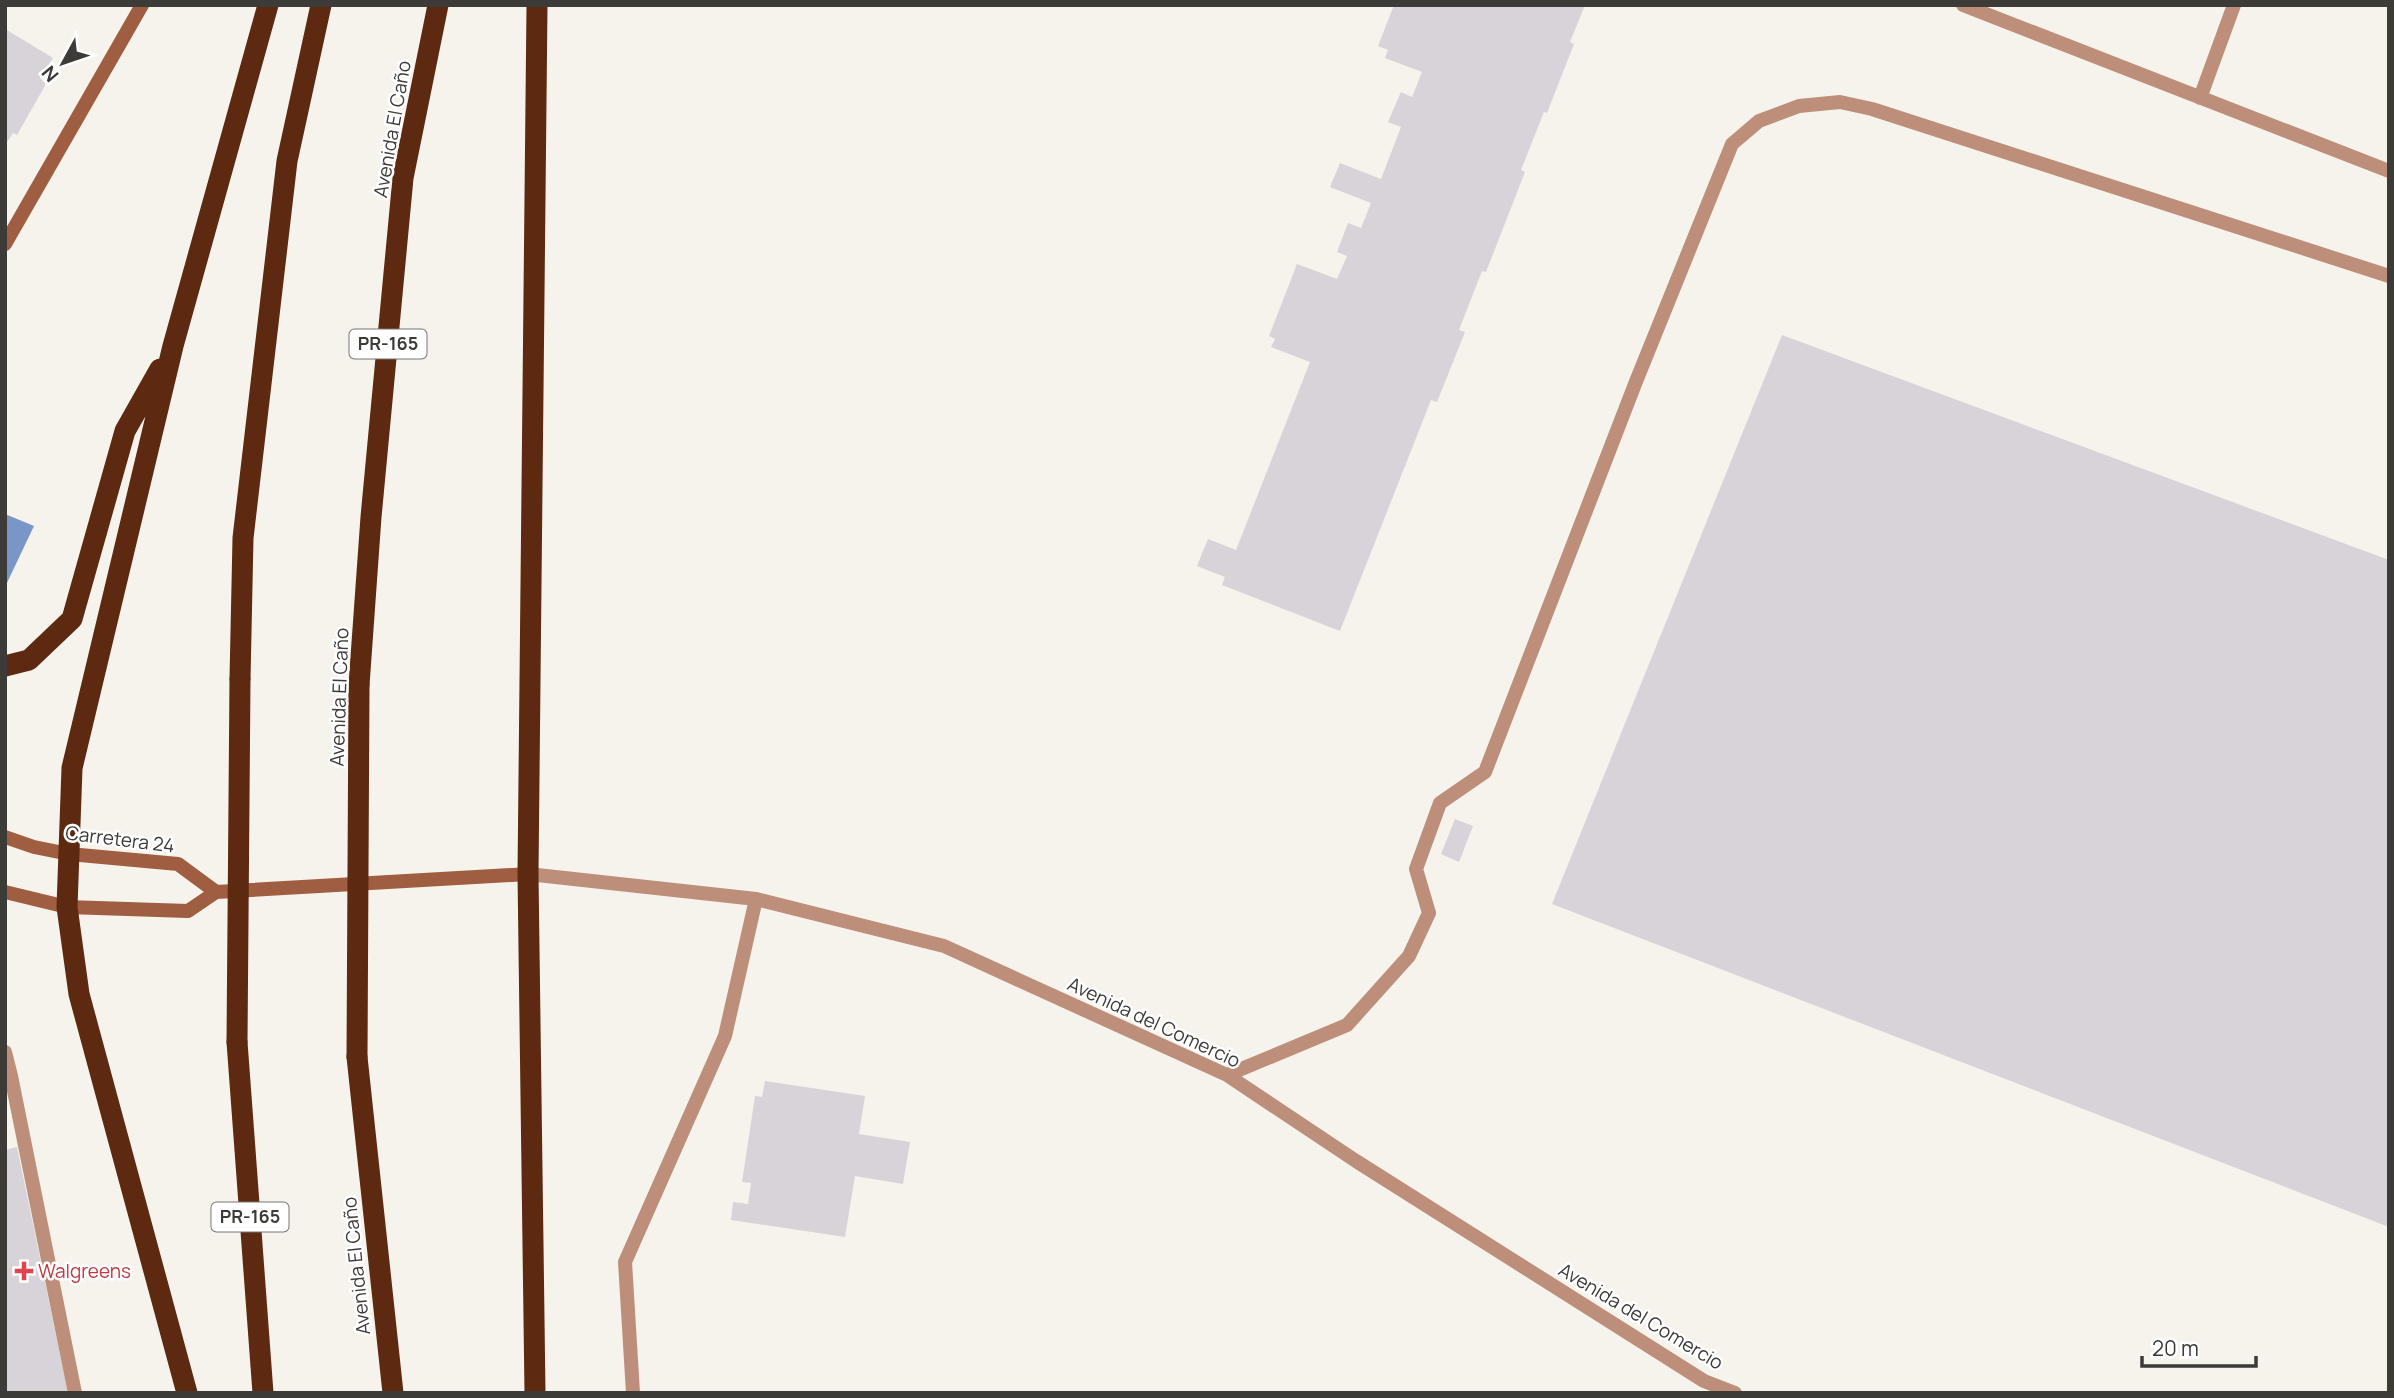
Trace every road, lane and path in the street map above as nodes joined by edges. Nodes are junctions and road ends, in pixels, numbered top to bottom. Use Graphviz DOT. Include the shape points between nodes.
graph roads {
  1 [pos="142,5"];
  2 [pos="268,5"];
  3 [pos="321,5"];
  4 [pos="438,5"];
  5 [pos="537,5"];
  6 [pos="1963,5"];
  7 [pos="2234,5"];
  8 [pos="2200,98"];
  9 [pos="2389,171"];
  10 [pos="5,244"];
  11 [pos="2389,276"];
  12 [pos="173,346"];
  13 [pos="5,666"];
  14 [pos="5,837"];
  15 [pos="69,854"];
  16 [pos="528,874"];
  17 [pos="5,892"];
  18 [pos="216,892"];
  19 [pos="756,899"];
  20 [pos="67,907"];
  21 [pos="5,1052"];
  22 [pos="1227,1075"];
  23 [pos="8,1077"];
  24 [pos="75,1393"];
  25 [pos="187,1393"];
  26 [pos="263,1393"];
  27 [pos="393,1393"];
  28 [pos="535,1393"];
  29 [pos="632,1393"];
  30 [pos="1735,1393"];
  1 -- 10 [label="main road"];
  2 -- 12 [label="highway"];
  3 -- 26 [label="highway, PR-165, bridge" via="287,160 243,538 237,1042"];
  4 -- 27 [label="highway, Avenida El Caño / PR-165, bridge" via="403,178 359,685 357,1058"];
  5 -- 16 [label="highway"];
  6 -- 8 [label="street"];
  7 -- 8 [label="street"];
  8 -- 9 [label="street"];
  11 -- 22 [label="street" via="1872,109 1840,102 1799,106 1759,121 1732,144 1485,772 1440,803 1416,869 1429,913 1409,956 1347,1025"];
  12 -- 13 [label="highway" via="125,431 72,619 29,660"];
  12 -- 15 [label="highway" via="72,768"];
  14 -- 15 [label="main road, Carretera 24"];
  15 -- 18 [label="main road, Carretera 24" via="178,864"];
  15 -- 20 [label="highway"];
  16 -- 18 [label="main road"];
  16 -- 19 [label="street, Avenida del Comercio"];
  16 -- 28 [label="highway"];
  17 -- 20 [label="main road"];
  18 -- 20 [label="main road" via="188,911"];
  19 -- 22 [label="street, Avenida del Comercio" via="944,946"];
  19 -- 29 [label="street" via="725,1036 625,1262"];
  20 -- 25 [label="highway" via="79,994"];
  21 -- 23 [label="street"];
  22 -- 30 [label="street, Avenida del Comercio" via="1704,1381"];
  23 -- 24 [label="street"];
}
